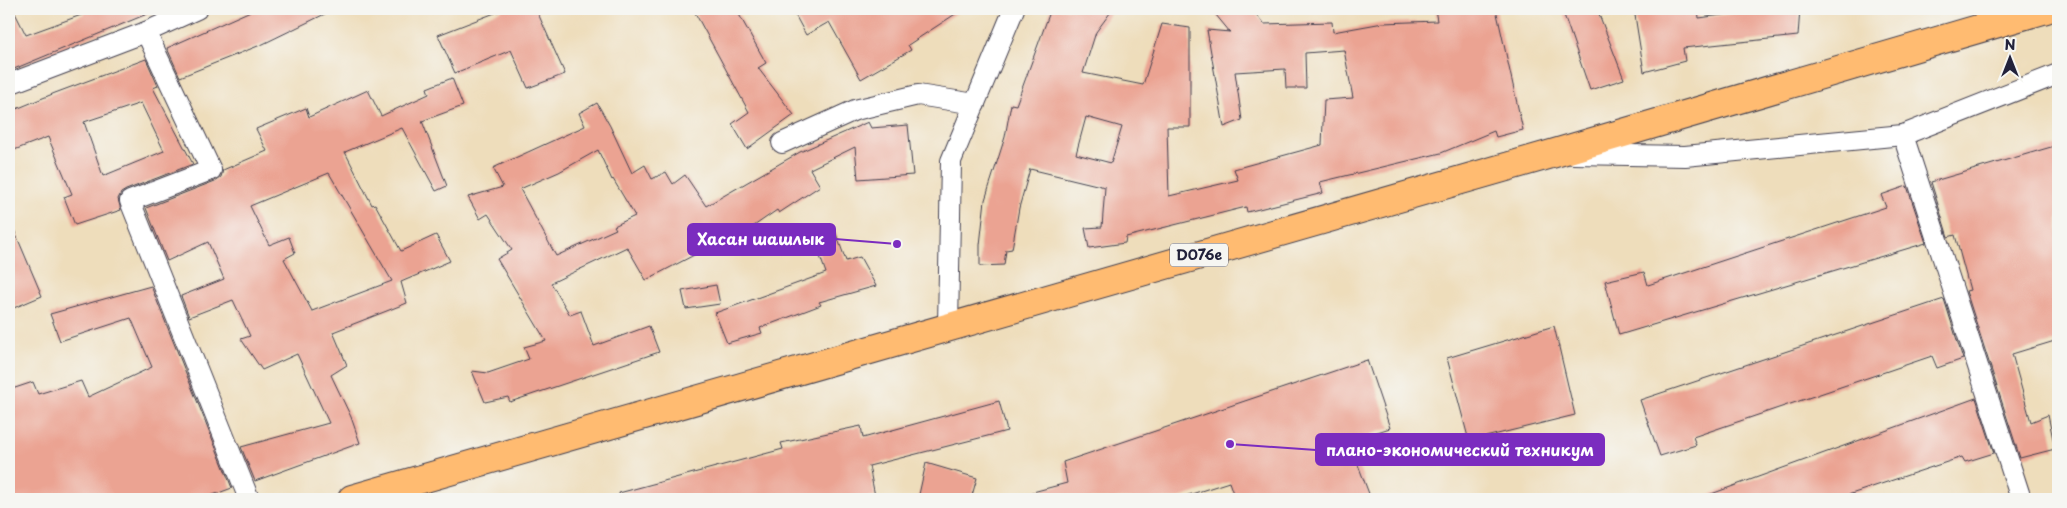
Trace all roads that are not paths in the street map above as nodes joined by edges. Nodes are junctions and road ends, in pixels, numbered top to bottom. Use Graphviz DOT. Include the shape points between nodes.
graph roads {
  1 [pos="197,9"];
  2 [pos="1014,9"];
  3 [pos="2046,9"];
  4 [pos="146,32"];
  5 [pos="2058,74"];
  6 [pos="9,84"];
  7 [pos="975,104"];
  8 [pos="1903,135"];
  9 [pos="782,143"];
  10 [pos="1555,154"];
  11 [pos="948,327"];
  12 [pos="249,499"];
  13 [pos="352,499"];
  14 [pos="2022,499"];
  1 -- 4 [label="street"];
  2 -- 7 [label="street"];
  3 -- 10 [label="main road, D076e"];
  4 -- 6 [label="street"];
  4 -- 12 [label="street" via="211,170 130,201"];
  5 -- 8 [label="street"];
  7 -- 9 [label="street" via="918,95 855,110"];
  7 -- 11 [label="street" via="952,162"];
  8 -- 10 [label="street" via="1685,156"];
  8 -- 14 [label="street"];
  10 -- 11 [label="main road, D076e"];
  11 -- 13 [label="main road, D076e"];
}
